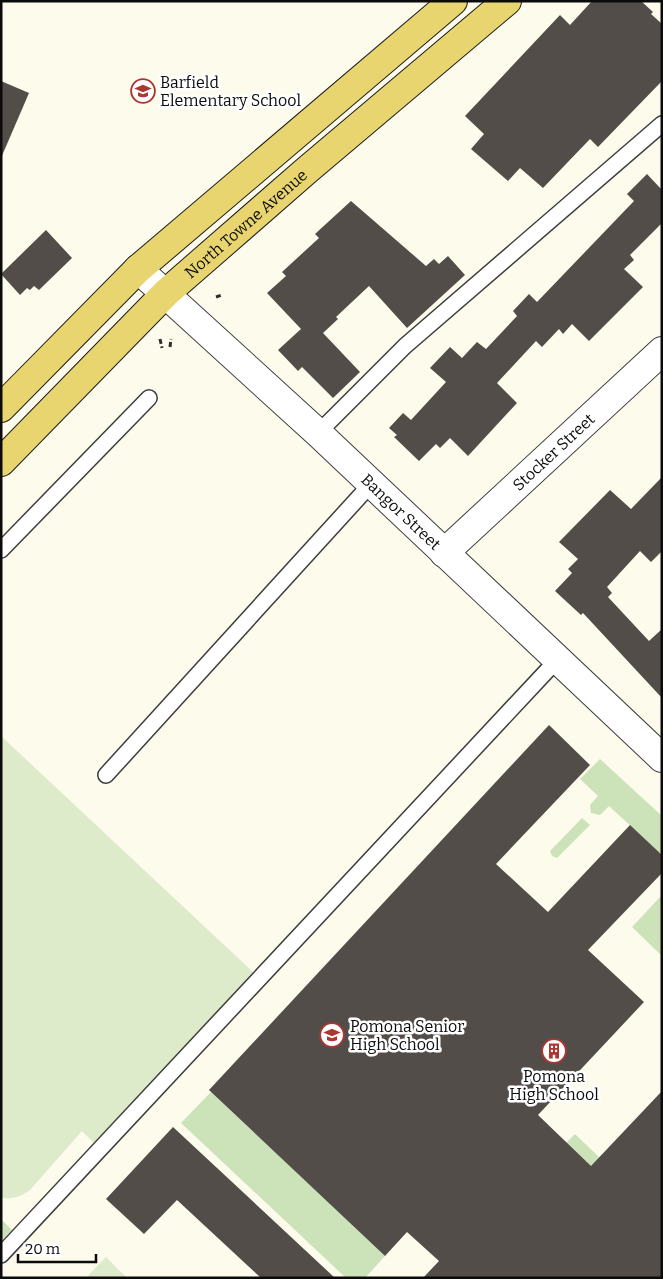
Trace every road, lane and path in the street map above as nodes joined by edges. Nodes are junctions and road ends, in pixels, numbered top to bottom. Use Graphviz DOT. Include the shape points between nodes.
graph roads {
  1 [pos="453,1"];
  2 [pos="507,1"];
  3 [pos="662,124"];
  4 [pos="138,268"];
  5 [pos="166,293"];
  6 [pos="222,295"];
  7 [pos="216,297"];
  8 [pos="160,339"];
  9 [pos="171,339"];
  10 [pos="170,347"];
  11 [pos="162,348"];
  12 [pos="662,351"];
  13 [pos="149,398"];
  14 [pos="1,408"];
  15 [pos="318,433"];
  16 [pos="1,462"];
  17 [pos="371,484"];
  18 [pos="1,550"];
  19 [pos="444,553"];
  20 [pos="557,660"];
  21 [pos="662,758"];
  22 [pos="106,775"];
  23 [pos="1,1255"];
  1 -- 4 [label="main road"];
  2 -- 5 [label="main road, North Towne Avenue"];
  3 -- 15 [label="lane" via="405,346"];
  4 -- 5 [label="street, Bangor Street"];
  4 -- 14 [label="main road"];
  5 -- 15 [label="street, Bangor Street"];
  5 -- 16 [label="main road, North Towne Avenue"];
  6 -- 7 [label="path"];
  8 -- 11 [label="path"];
  9 -- 10 [label="path"];
  12 -- 19 [label="street, Stocker Street"];
  13 -- 18 [label="lane"];
  15 -- 17 [label="street, Bangor Street"];
  17 -- 19 [label="street, Bangor Street"];
  17 -- 22 [label="lane"];
  19 -- 20 [label="street, Bangor Street"];
  20 -- 21 [label="street, Bangor Street"];
  20 -- 23 [label="lane"];
}
